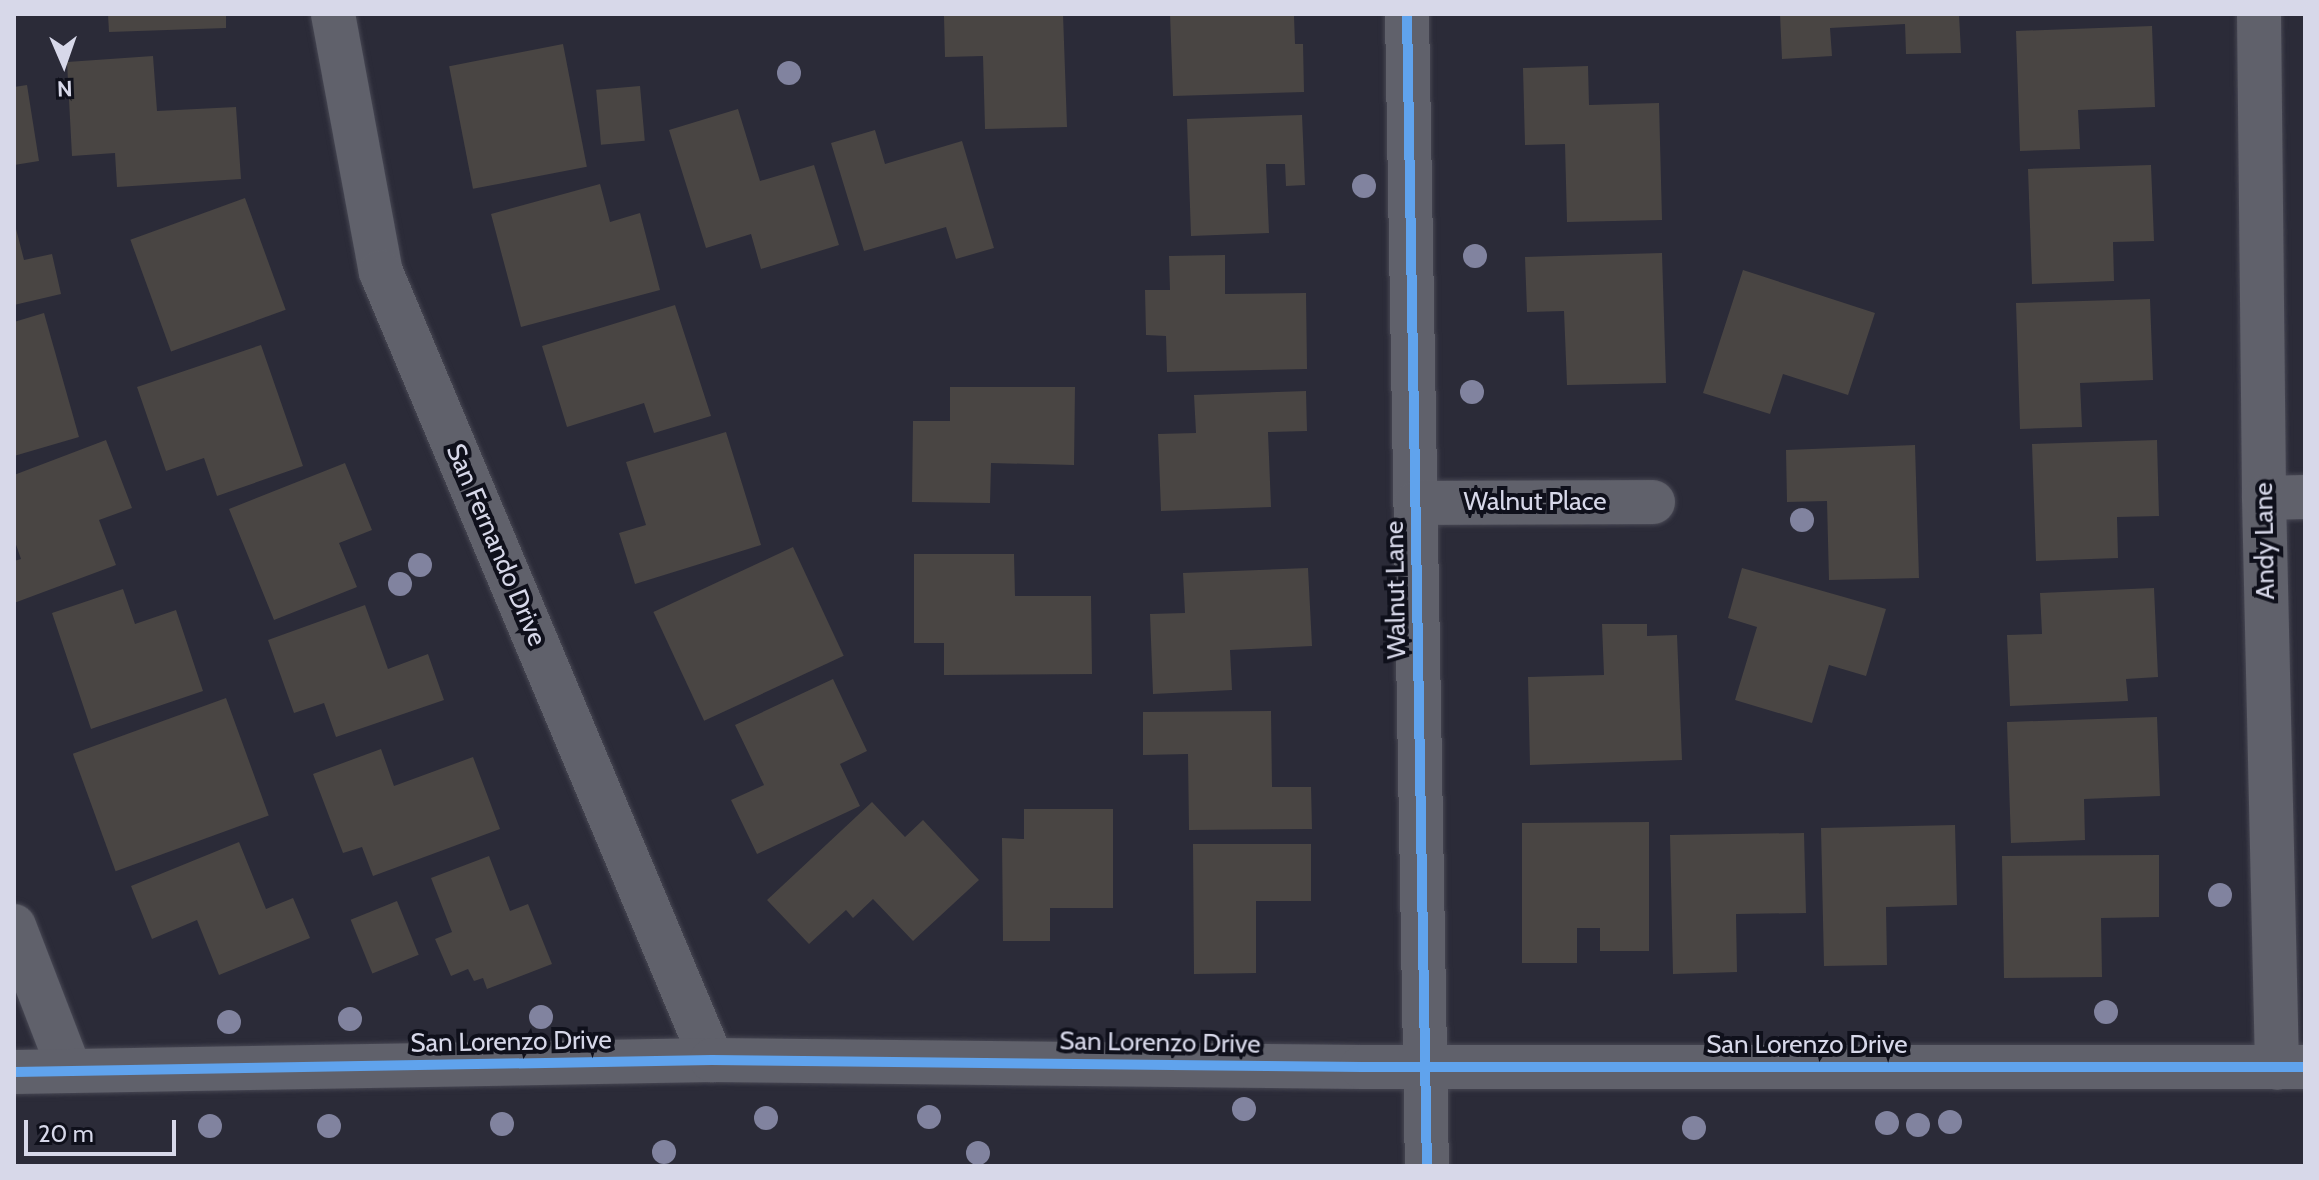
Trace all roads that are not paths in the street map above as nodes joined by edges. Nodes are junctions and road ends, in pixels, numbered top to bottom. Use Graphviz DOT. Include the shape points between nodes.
graph roads {
  1 [pos="333,14"];
  2 [pos="1407,14"];
  3 [pos="2259,14"];
  4 [pos="2284,498"];
  5 [pos="1653,502"];
  6 [pos="1416,503"];
  7 [pos="14,926"];
  8 [pos="712,1060"];
  9 [pos="1426,1067"];
  10 [pos="2291,1067"];
  11 [pos="70,1071"];
  12 [pos="14,1072"];
  13 [pos="1427,1166"];
  1 -- 8 [label="street, San Fernando Drive" via="381,272"];
  2 -- 6 [label="street, Walnut Lane"];
  3 -- 4 [label="street, Andy Lane"];
  4 -- 10 [label="street, Andy Lane"];
  5 -- 6 [label="street, Walnut Place"];
  6 -- 9 [label="street, Walnut Lane"];
  7 -- 11 [label="street"];
  8 -- 9 [label="street, San Lorenzo Drive"];
  8 -- 11 [label="street, San Lorenzo Drive"];
  9 -- 10 [label="street, San Lorenzo Drive"];
  9 -- 13 [label="street, Walnut Lane"];
  11 -- 12 [label="street, San Lorenzo Drive"];
}
